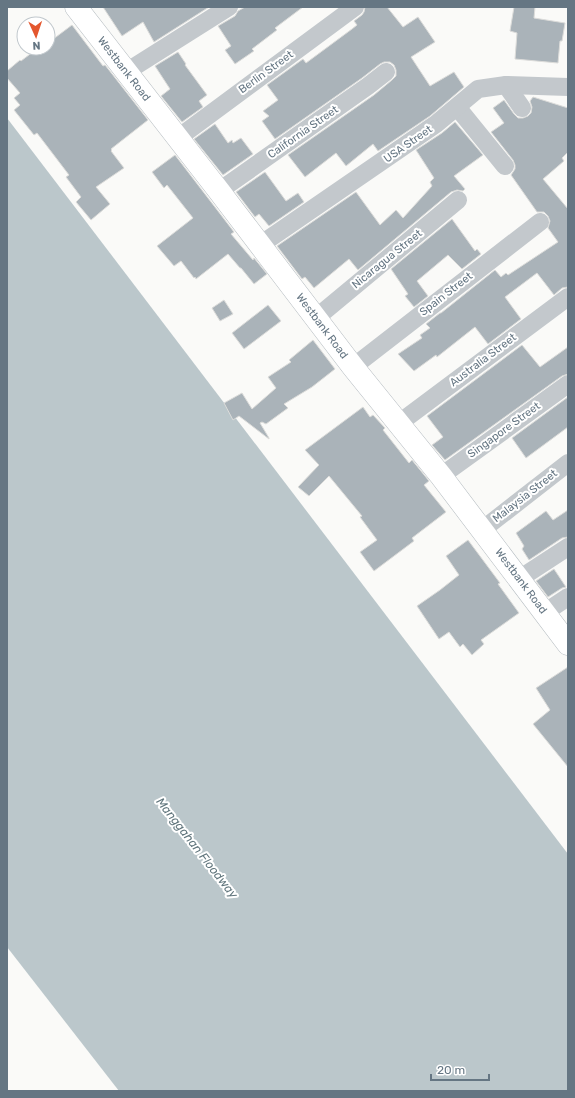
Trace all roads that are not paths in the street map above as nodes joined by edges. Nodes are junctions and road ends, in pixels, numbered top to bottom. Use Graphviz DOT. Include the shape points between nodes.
graph roads {
  1 [pos="76,7"];
  2 [pos="229,7"];
  3 [pos="355,7"];
  4 [pos="126,72"];
  5 [pos="386,72"];
  6 [pos="506,85"];
  7 [pos="568,88"];
  8 [pos="457,107"];
  9 [pos="522,108"];
  10 [pos="178,138"];
  11 [pos="505,166"];
  12 [pos="219,191"];
  13 [pos="458,200"];
  14 [pos="540,222"];
  15 [pos="260,245"];
  16 [pos="568,297"];
  17 [pos="316,318"];
  18 [pos="353,367"];
  19 [pos="568,384"];
  20 [pos="398,424"];
  21 [pos="568,463"];
  22 [pos="441,476"];
  23 [pos="482,530"];
  24 [pos="568,547"];
  25 [pos="519,579"];
  26 [pos="568,597"];
  27 [pos="544,613"];
  28 [pos="568,644"];
  1 -- 4 [label="street, Westbank Road"];
  2 -- 4 [label="street"];
  3 -- 10 [label="street, Berlin Street"];
  4 -- 10 [label="street, Westbank Road"];
  5 -- 12 [label="street, California Street"];
  6 -- 7 [label="street, USA Street"];
  6 -- 8 [label="street, USA Street" via="478,89"];
  6 -- 9 [label="street"];
  8 -- 11 [label="street"];
  8 -- 15 [label="street, USA Street"];
  10 -- 12 [label="street, Westbank Road"];
  12 -- 15 [label="street, Westbank Road"];
  13 -- 17 [label="street, Nicaragua Street"];
  14 -- 18 [label="street, Spain Street"];
  15 -- 17 [label="street, Westbank Road"];
  16 -- 20 [label="street, Australia Street"];
  17 -- 18 [label="street, Westbank Road"];
  18 -- 20 [label="street, Westbank Road"];
  19 -- 22 [label="street, Singapore Street"];
  20 -- 22 [label="street, Westbank Road"];
  21 -- 23 [label="street, Malaysia Street"];
  22 -- 23 [label="street, Westbank Road"];
  23 -- 25 [label="street, Westbank Road"];
  24 -- 25 [label="street"];
  25 -- 27 [label="street, Westbank Road"];
  26 -- 27 [label="street"];
  27 -- 28 [label="street, Westbank Road"];
}
